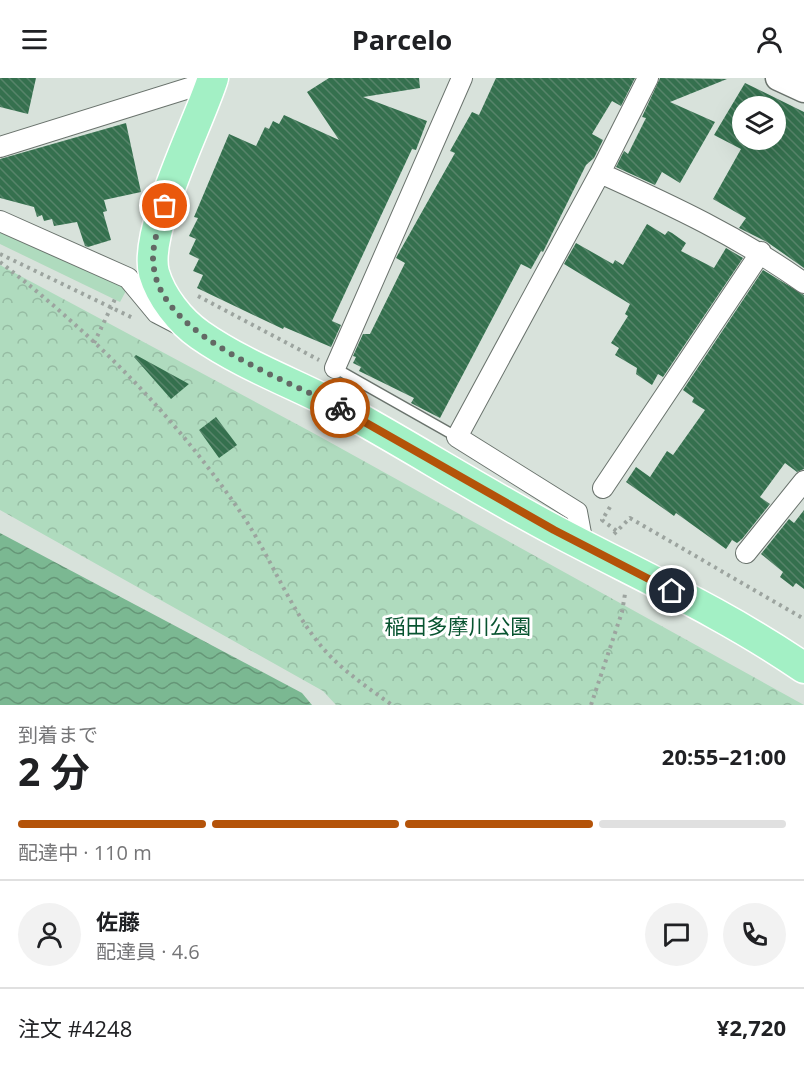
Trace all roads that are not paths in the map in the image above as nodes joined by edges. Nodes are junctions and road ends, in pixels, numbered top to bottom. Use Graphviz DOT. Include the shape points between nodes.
graph roads {
  1 [pos="462,78"];
  2 [pos="648,78"];
  3 [pos="778,78"];
  4 [pos="216,79"];
  5 [pos="804,90"];
  6 [pos="0,147"];
  7 [pos="600,173"];
  8 [pos="0,221"];
  9 [pos="761,252"];
  10 [pos="804,283"];
  11 [pos="198,334"];
  12 [pos="335,368"];
  13 [pos="457,437"];
  14 [pos="804,481"];
  15 [pos="603,488"];
  16 [pos="586,546"];
  17 [pos="746,553"];
  18 [pos="804,668"];
  1 -- 12 [label="street"];
  2 -- 7 [label="street"];
  3 -- 5 [label="street"];
  4 -- 6 [label="street"];
  4 -- 11 [label="main road" via="165,206 153,258 162,294"];
  7 -- 9 [label="street"];
  7 -- 13 [label="street"];
  8 -- 11 [label="street" via="128,278 157,313"];
  9 -- 10 [label="street"];
  9 -- 15 [label="street"];
  11 -- 16 [label="main road"];
  12 -- 13 [label="lane"];
  13 -- 16 [label="street" via="576,512"];
  14 -- 17 [label="street"];
  16 -- 18 [label="main road" via="772,646"];
}
